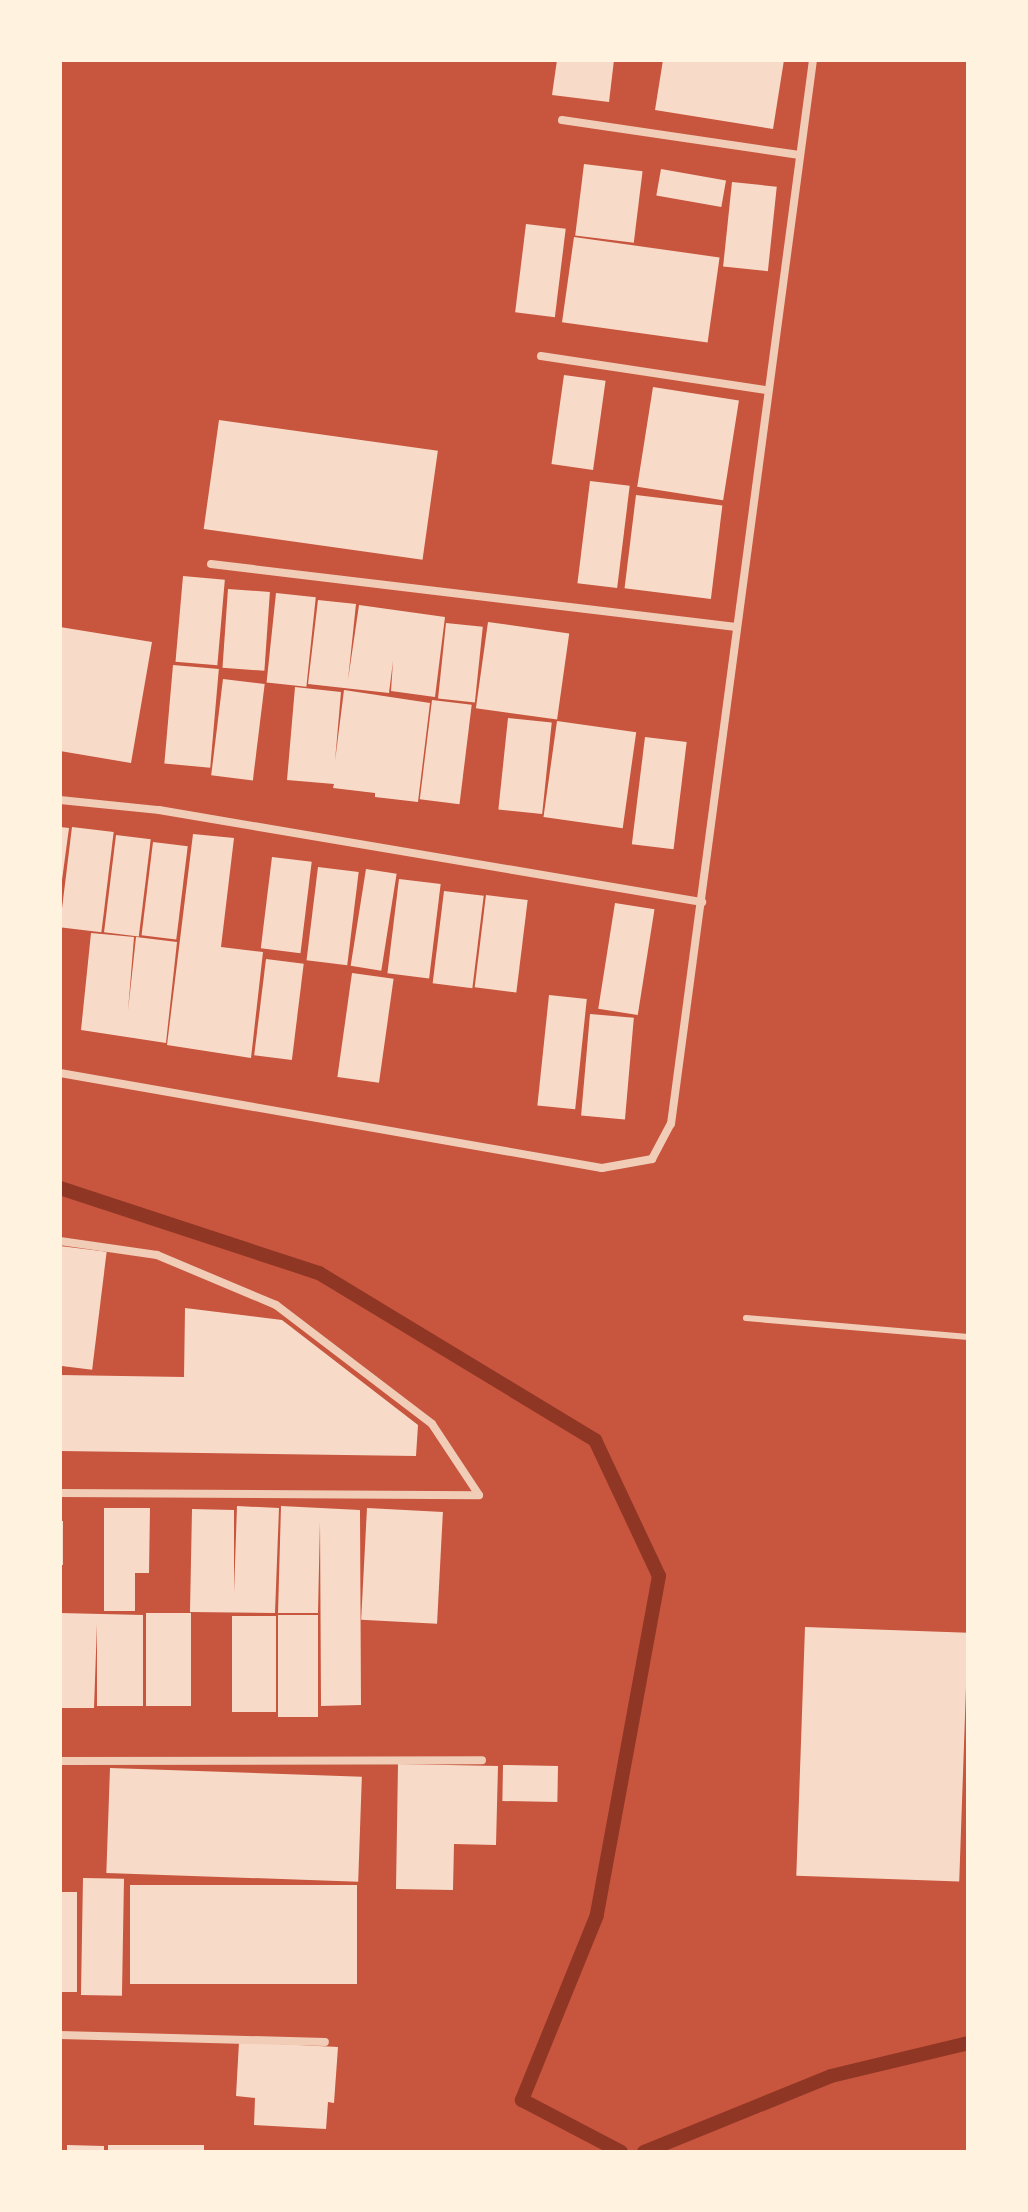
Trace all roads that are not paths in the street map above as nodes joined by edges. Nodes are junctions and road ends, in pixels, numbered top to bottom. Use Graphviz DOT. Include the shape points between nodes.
graph roads {
  1 [pos="813,60"];
  2 [pos="562,120"];
  3 [pos="799,155"];
  4 [pos="541,356"];
  5 [pos="766,390"];
  6 [pos="211,564"];
  7 [pos="736,627"];
  8 [pos="60,800"];
  9 [pos="702,902"];
  10 [pos="60,1073"];
  11 [pos="60,1241"];
  12 [pos="746,1318"];
  13 [pos="968,1337"];
  14 [pos="60,1493"];
  15 [pos="482,1760"];
  16 [pos="60,1761"];
  17 [pos="60,2035"];
  18 [pos="325,2042"];
  1 -- 3 [label="street"];
  2 -- 3 [label="street"];
  3 -- 5 [label="street"];
  4 -- 5 [label="street"];
  5 -- 7 [label="street"];
  6 -- 7 [label="street"];
  7 -- 9 [label="street"];
  8 -- 9 [label="street" via="159,810"];
  9 -- 10 [label="street" via="671,1124 652,1159 602,1168"];
  11 -- 14 [label="street" via="157,1255 276,1305 432,1424 479,1495"];
  12 -- 13 [label="lane"];
  15 -- 16 [label="street"];
  17 -- 18 [label="street"];
}
